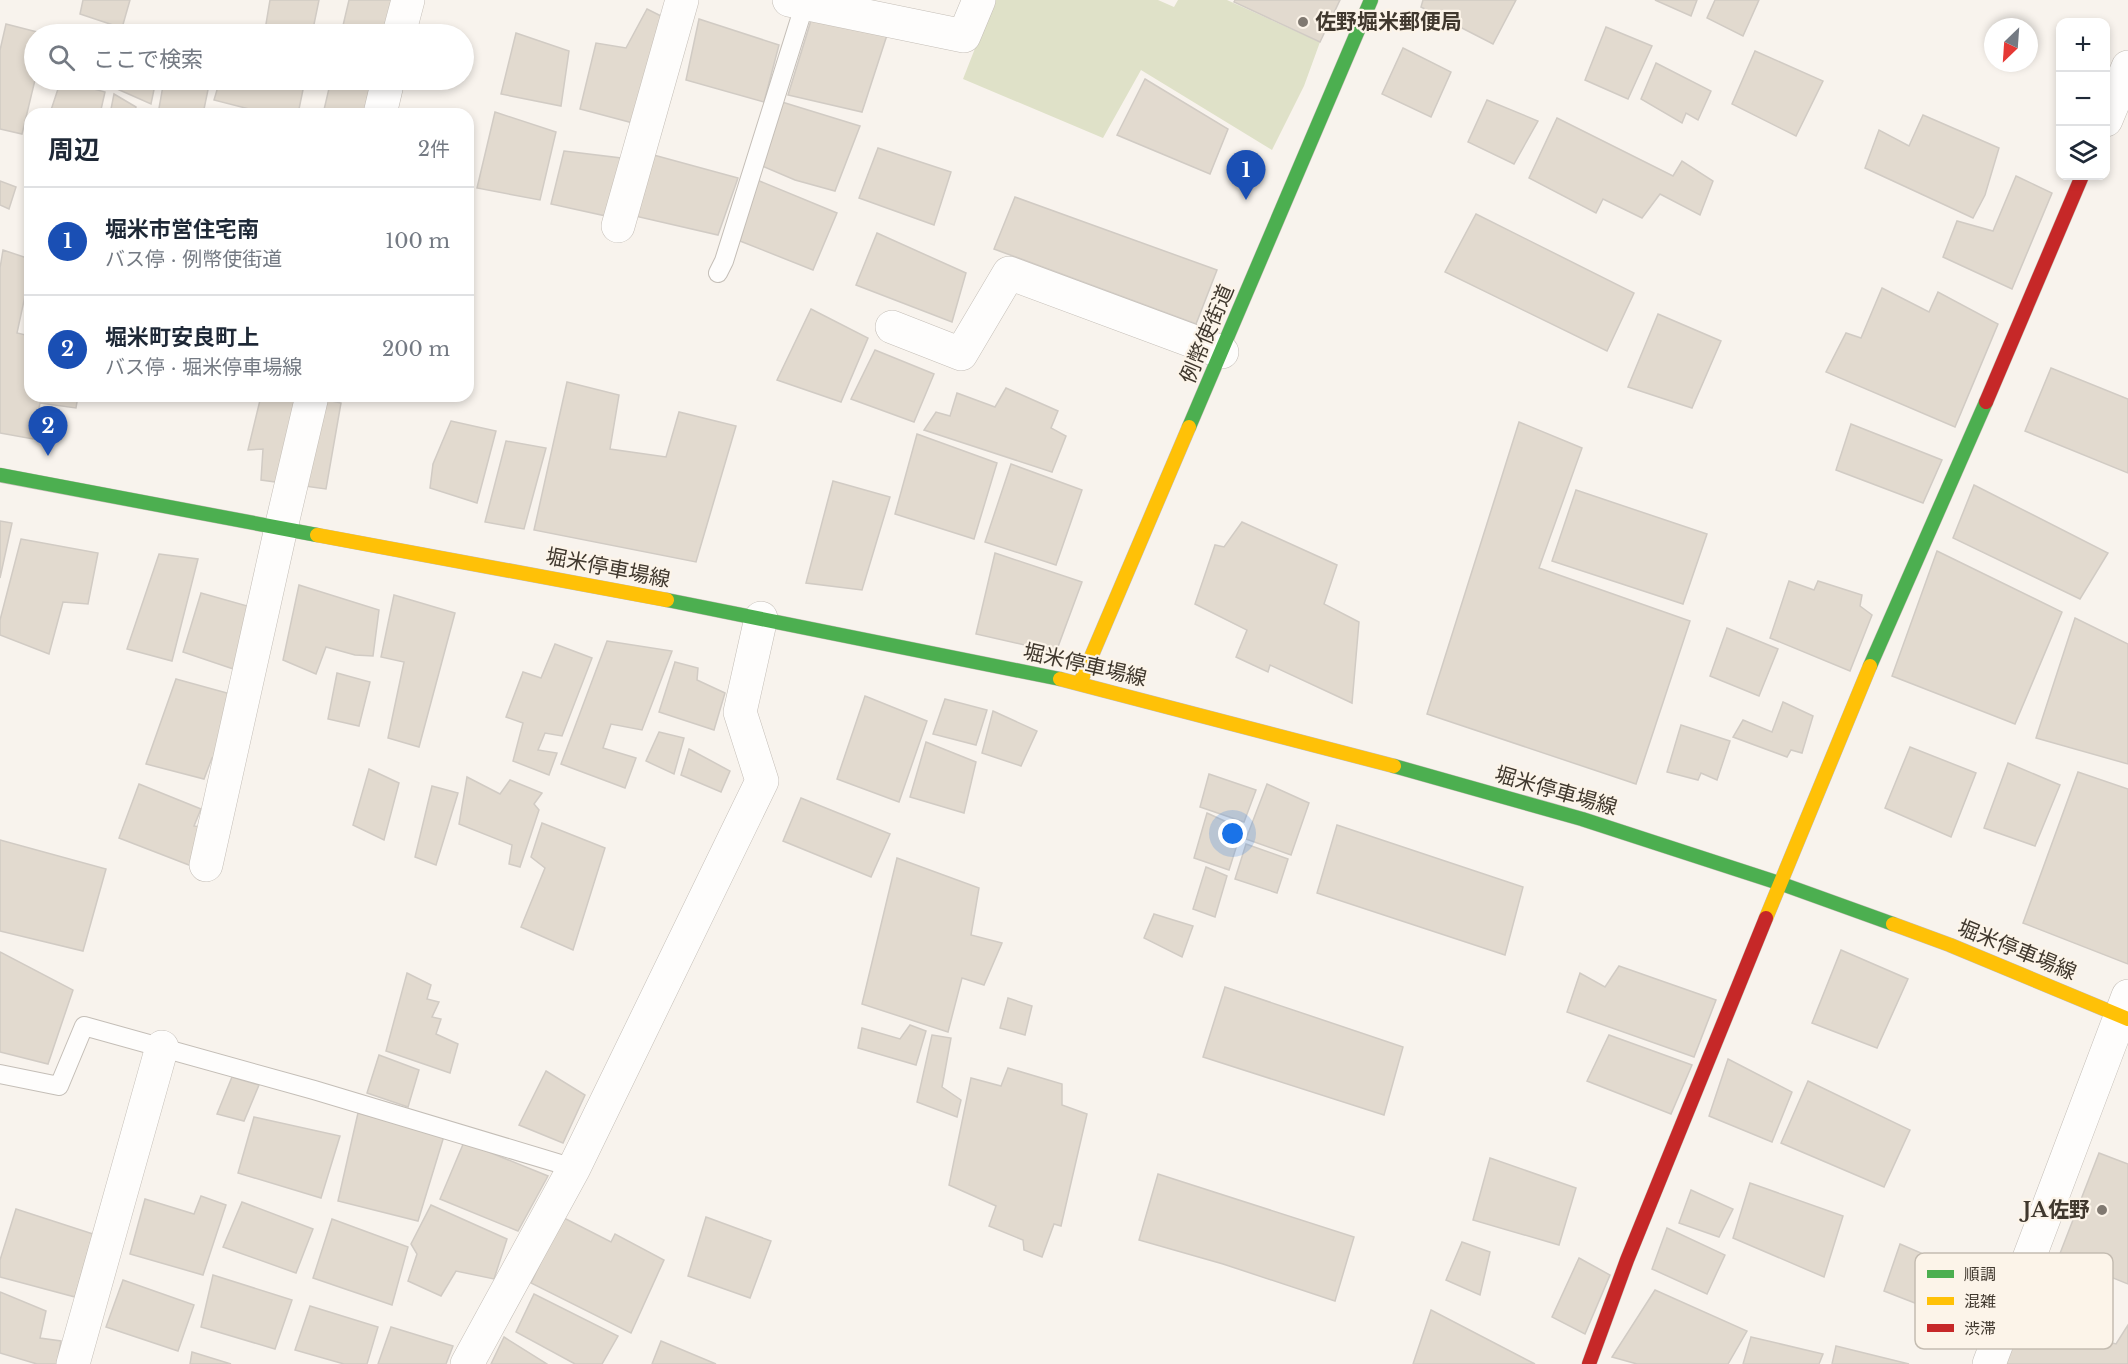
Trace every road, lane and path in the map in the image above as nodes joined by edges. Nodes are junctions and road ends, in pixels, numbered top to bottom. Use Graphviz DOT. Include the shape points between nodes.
graph roads {
  1 [pos="408,0"];
  2 [pos="682,0"];
  3 [pos="979,0"];
  4 [pos="1371,0"];
  5 [pos="797,2"];
  6 [pos="402,24"];
  7 [pos="2128,67"];
  8 [pos="386,90"];
  9 [pos="381,108"];
  10 [pos="2110,110"];
  11 [pos="2080,180"];
  12 [pos="618,226"];
  13 [pos="718,273"];
  14 [pos="892,327"];
  15 [pos="1222,352"];
  16 [pos="311,402"];
  17 [pos="0,475"];
  18 [pos="280,528"];
  19 [pos="761,618"];
  20 [pos="1080,683"];
  21 [pos="206,865"];
  22 [pos="1782,884"];
  23 [pos="2125,1010"];
  24 [pos="162,1047"];
  25 [pos="0,1074"];
  26 [pos="574,1168"];
  27 [pos="2032,1253"];
  28 [pos="1995,1349"];
  29 [pos="73,1364"];
  30 [pos="467,1364"];
  31 [pos="1589,1364"];
  32 [pos="1989,1364"];
  1 -- 6 [label="street"];
  2 -- 12 [label="street"];
  3 -- 5 [label="street" via="964,36"];
  4 -- 15 [label="main road, 例幣使街道"];
  5 -- 13 [label="lane"];
  7 -- 10 [label="street"];
  8 -- 9 [label="street"];
  11 -- 22 [label="main road" via="1854,702"];
  14 -- 15 [label="street" via="961,354 1009,273"];
  15 -- 20 [label="main road, 例幣使街道"];
  16 -- 18 [label="street"];
  17 -- 18 [label="main road, 堀米停車場線"];
  18 -- 19 [label="main road, 堀米停車場線"];
  18 -- 21 [label="street"];
  19 -- 20 [label="main road, 堀米停車場線"];
  19 -- 26 [label="street" via="741,712 762,781"];
  20 -- 22 [label="main road, 堀米停車場線" via="1582,819"];
  22 -- 23 [label="main road, 堀米停車場線"];
  22 -- 31 [label="main road" via="1627,1260"];
  23 -- 27 [label="street"];
  24 -- 25 [label="lane" via="84,1026 59,1086"];
  24 -- 26 [label="lane"];
  24 -- 29 [label="street"];
  26 -- 30 [label="street"];
  28 -- 32 [label="street"];
}
